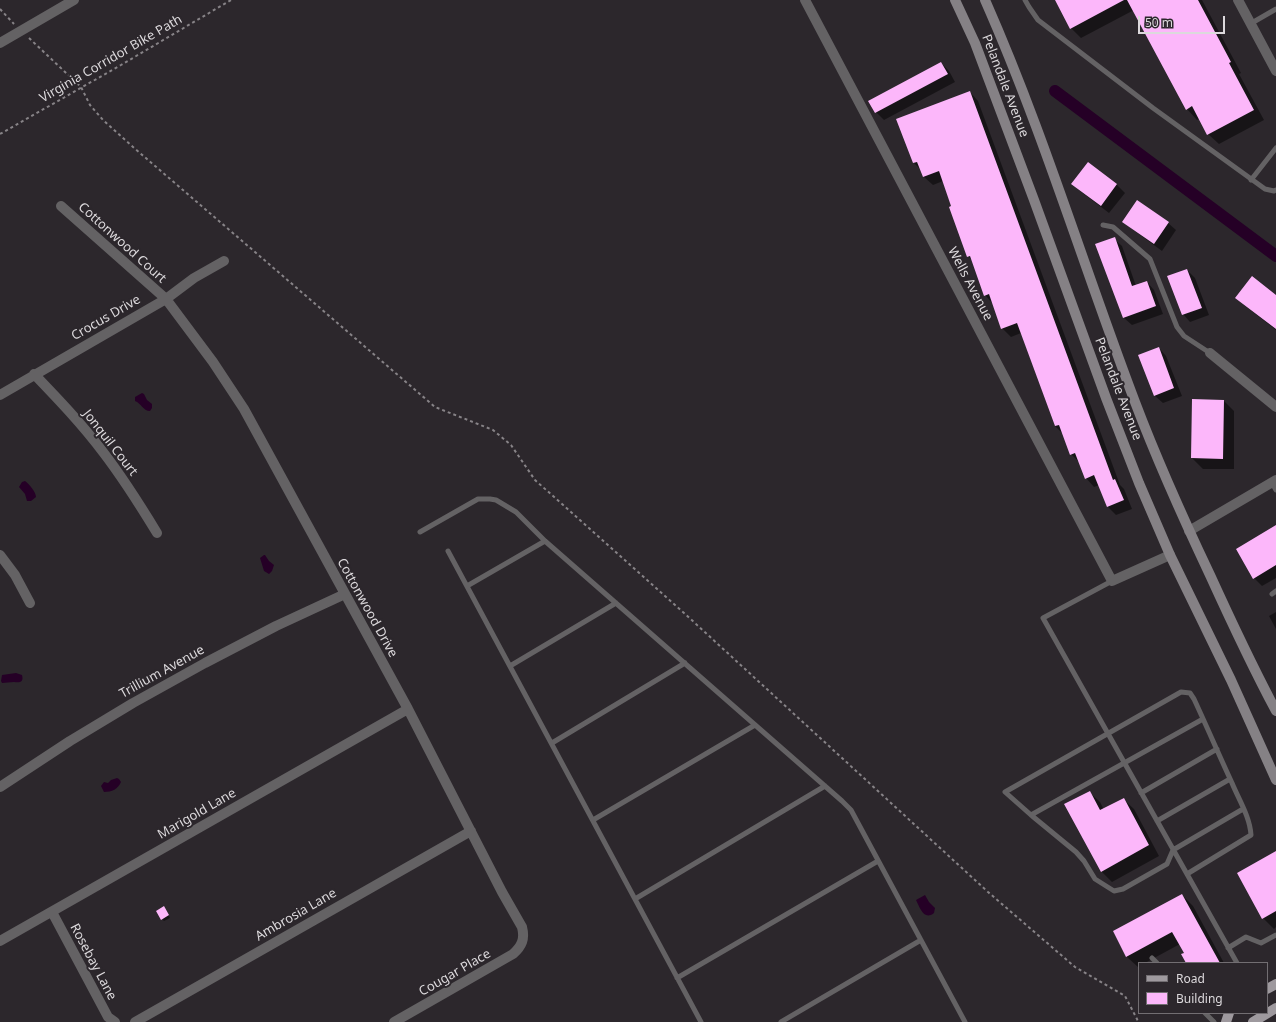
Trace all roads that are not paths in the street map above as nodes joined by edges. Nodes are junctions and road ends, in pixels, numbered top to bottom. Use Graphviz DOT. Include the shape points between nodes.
graph roads {
  1 [pos="74,0"];
  2 [pos="805,0"];
  3 [pos="955,0"];
  4 [pos="985,0"];
  5 [pos="1025,0"];
  6 [pos="1238,0"];
  7 [pos="1276,9"];
  8 [pos="1250,24"];
  9 [pos="0,43"];
  10 [pos="1276,71"];
  11 [pos="1276,148"];
  12 [pos="1251,180"];
  13 [pos="1276,190"];
  14 [pos="61,206"];
  15 [pos="1103,225"];
  16 [pos="224,261"];
  17 [pos="166,299"];
  18 [pos="1210,353"];
  19 [pos="34,374"];
  20 [pos="0,395"];
  21 [pos="1276,407"];
  22 [pos="1275,484"];
  23 [pos="1189,531"];
  24 [pos="420,532"];
  25 [pos="157,533"];
  26 [pos="545,541"];
  27 [pos="448,551"];
  28 [pos="0,555"];
  29 [pos="1170,555"];
  30 [pos="1112,581"];
  31 [pos="467,586"];
  32 [pos="345,594"];
  33 [pos="30,603"];
  34 [pos="616,603"];
  35 [pos="685,663"];
  36 [pos="510,666"];
  37 [pos="408,709"];
  38 [pos="1276,711"];
  39 [pos="1203,719"];
  40 [pos="755,725"];
  41 [pos="1108,734"];
  42 [pos="552,743"];
  43 [pos="1217,750"];
  44 [pos="1125,764"];
  45 [pos="1230,779"];
  46 [pos="1276,780"];
  47 [pos="825,786"];
  48 [pos="0,787"];
  49 [pos="1141,793"];
  50 [pos="1243,809"];
  51 [pos="1031,815"];
  52 [pos="593,820"];
  53 [pos="1157,822"];
  54 [pos="471,831"];
  55 [pos="1173,850"];
  56 [pos="878,861"];
  57 [pos="1187,874"];
  58 [pos="635,899"];
  59 [pos="52,912"];
  60 [pos="1276,935"];
  61 [pos="921,940"];
  62 [pos="0,941"];
  63 [pos="524,941"];
  64 [pos="1228,948"];
  65 [pos="1152,958"];
  66 [pos="1156,962"];
  67 [pos="1236,962"];
  68 [pos="677,978"];
  69 [pos="1206,1014"];
  70 [pos="1266,1014"];
  71 [pos="964,1020"];
  72 [pos="114,1022"];
  73 [pos="135,1022"];
  74 [pos="394,1022"];
  75 [pos="701,1022"];
  76 [pos="781,1022"];
  77 [pos="957,1022"];
  78 [pos="1214,1022"];
  79 [pos="1253,1022"];
  1 -- 9 [label="street"];
  2 -- 30 [label="street, Wells Avenue"];
  3 -- 29 [label="main road, Pelandale Avenue" via="975,43 1106,398"];
  4 -- 23 [label="main road, Pelandale Avenue" via="1060,190 1135,403"];
  5 -- 12 [label="lane" via="1038,20"];
  6 -- 8 [label="street"];
  7 -- 8 [label="lane"];
  8 -- 10 [label="street"];
  11 -- 12 [label="lane"];
  12 -- 13 [label="lane" via="1265,189"];
  14 -- 17 [label="street, Cottonwood Court"];
  15 -- 18 [label="lane" via="1113,227 1150,260 1177,327 1184,336"];
  16 -- 17 [label="street, Crocus Drive" via="194,278"];
  17 -- 19 [label="street, Crocus Drive"];
  17 -- 32 [label="street, Cottonwood Drive" via="214,362 244,409"];
  18 -- 21 [label="street"];
  19 -- 20 [label="street, Crocus Drive"];
  19 -- 25 [label="street, Jonquil Court" via="74,416 103,452 131,490"];
  22 -- 23 [label="street"];
  23 -- 38 [label="main road, Pelandale Avenue" via="1252,666"];
  24 -- 26 [label="lane" via="478,499 490,499 516,512"];
  26 -- 31 [label="lane"];
  26 -- 34 [label="lane"];
  27 -- 31 [label="lane"];
  28 -- 33 [label="street" via="15,575"];
  29 -- 30 [label="street"];
  29 -- 46 [label="main road, Pelandale Avenue"];
  30 -- 41 [label="lane" via="1044,618"];
  31 -- 36 [label="lane"];
  32 -- 37 [label="street, Cottonwood Drive"];
  32 -- 48 [label="street, Trillium Avenue" via="276,626 133,703"];
  34 -- 35 [label="lane"];
  34 -- 36 [label="lane"];
  35 -- 40 [label="lane"];
  35 -- 42 [label="lane"];
  36 -- 42 [label="lane"];
  37 -- 54 [label="street, Cottonwood Drive"];
  37 -- 59 [label="street, Marigold Lane"];
  39 -- 41 [label="lane" via="1190,693 1181,692"];
  39 -- 43 [label="lane"];
  39 -- 44 [label="lane"];
  40 -- 47 [label="lane"];
  40 -- 52 [label="lane"];
  41 -- 44 [label="lane"];
  41 -- 51 [label="lane" via="1005,792"];
  42 -- 52 [label="lane"];
  43 -- 45 [label="lane"];
  43 -- 49 [label="lane"];
  44 -- 49 [label="lane"];
  44 -- 51 [label="lane"];
  45 -- 50 [label="lane"];
  45 -- 53 [label="lane"];
  47 -- 56 [label="lane" via="851,810"];
  47 -- 58 [label="lane"];
  49 -- 53 [label="lane"];
  50 -- 55 [label="lane"];
  50 -- 57 [label="lane" via="1251,834"];
  51 -- 55 [label="lane" via="1076,852 1095,879 1114,891 1123,889 1167,864"];
  52 -- 58 [label="lane"];
  53 -- 55 [label="lane"];
  54 -- 63 [label="street, Cottonwood Drive" via="522,927"];
  54 -- 73 [label="street, Ambrosia Lane"];
  55 -- 57 [label="lane"];
  56 -- 61 [label="lane"];
  56 -- 68 [label="lane"];
  57 -- 64 [label="lane"];
  58 -- 68 [label="lane"];
  59 -- 62 [label="street, Marigold Lane"];
  59 -- 72 [label="street, Rosebay Lane" via="108,1017"];
  60 -- 64 [label="lane" via="1262,943 1246,938"];
  61 -- 71 [label="lane"];
  61 -- 76 [label="lane"];
  63 -- 74 [label="street, Cougar Place" via="513,954"];
  64 -- 67 [label="lane"];
  65 -- 66 [label="lane"];
  68 -- 75 [label="lane"];
  69 -- 78 [label="lane"];
  70 -- 79 [label="main road"];
  71 -- 77 [label="lane"];
}
